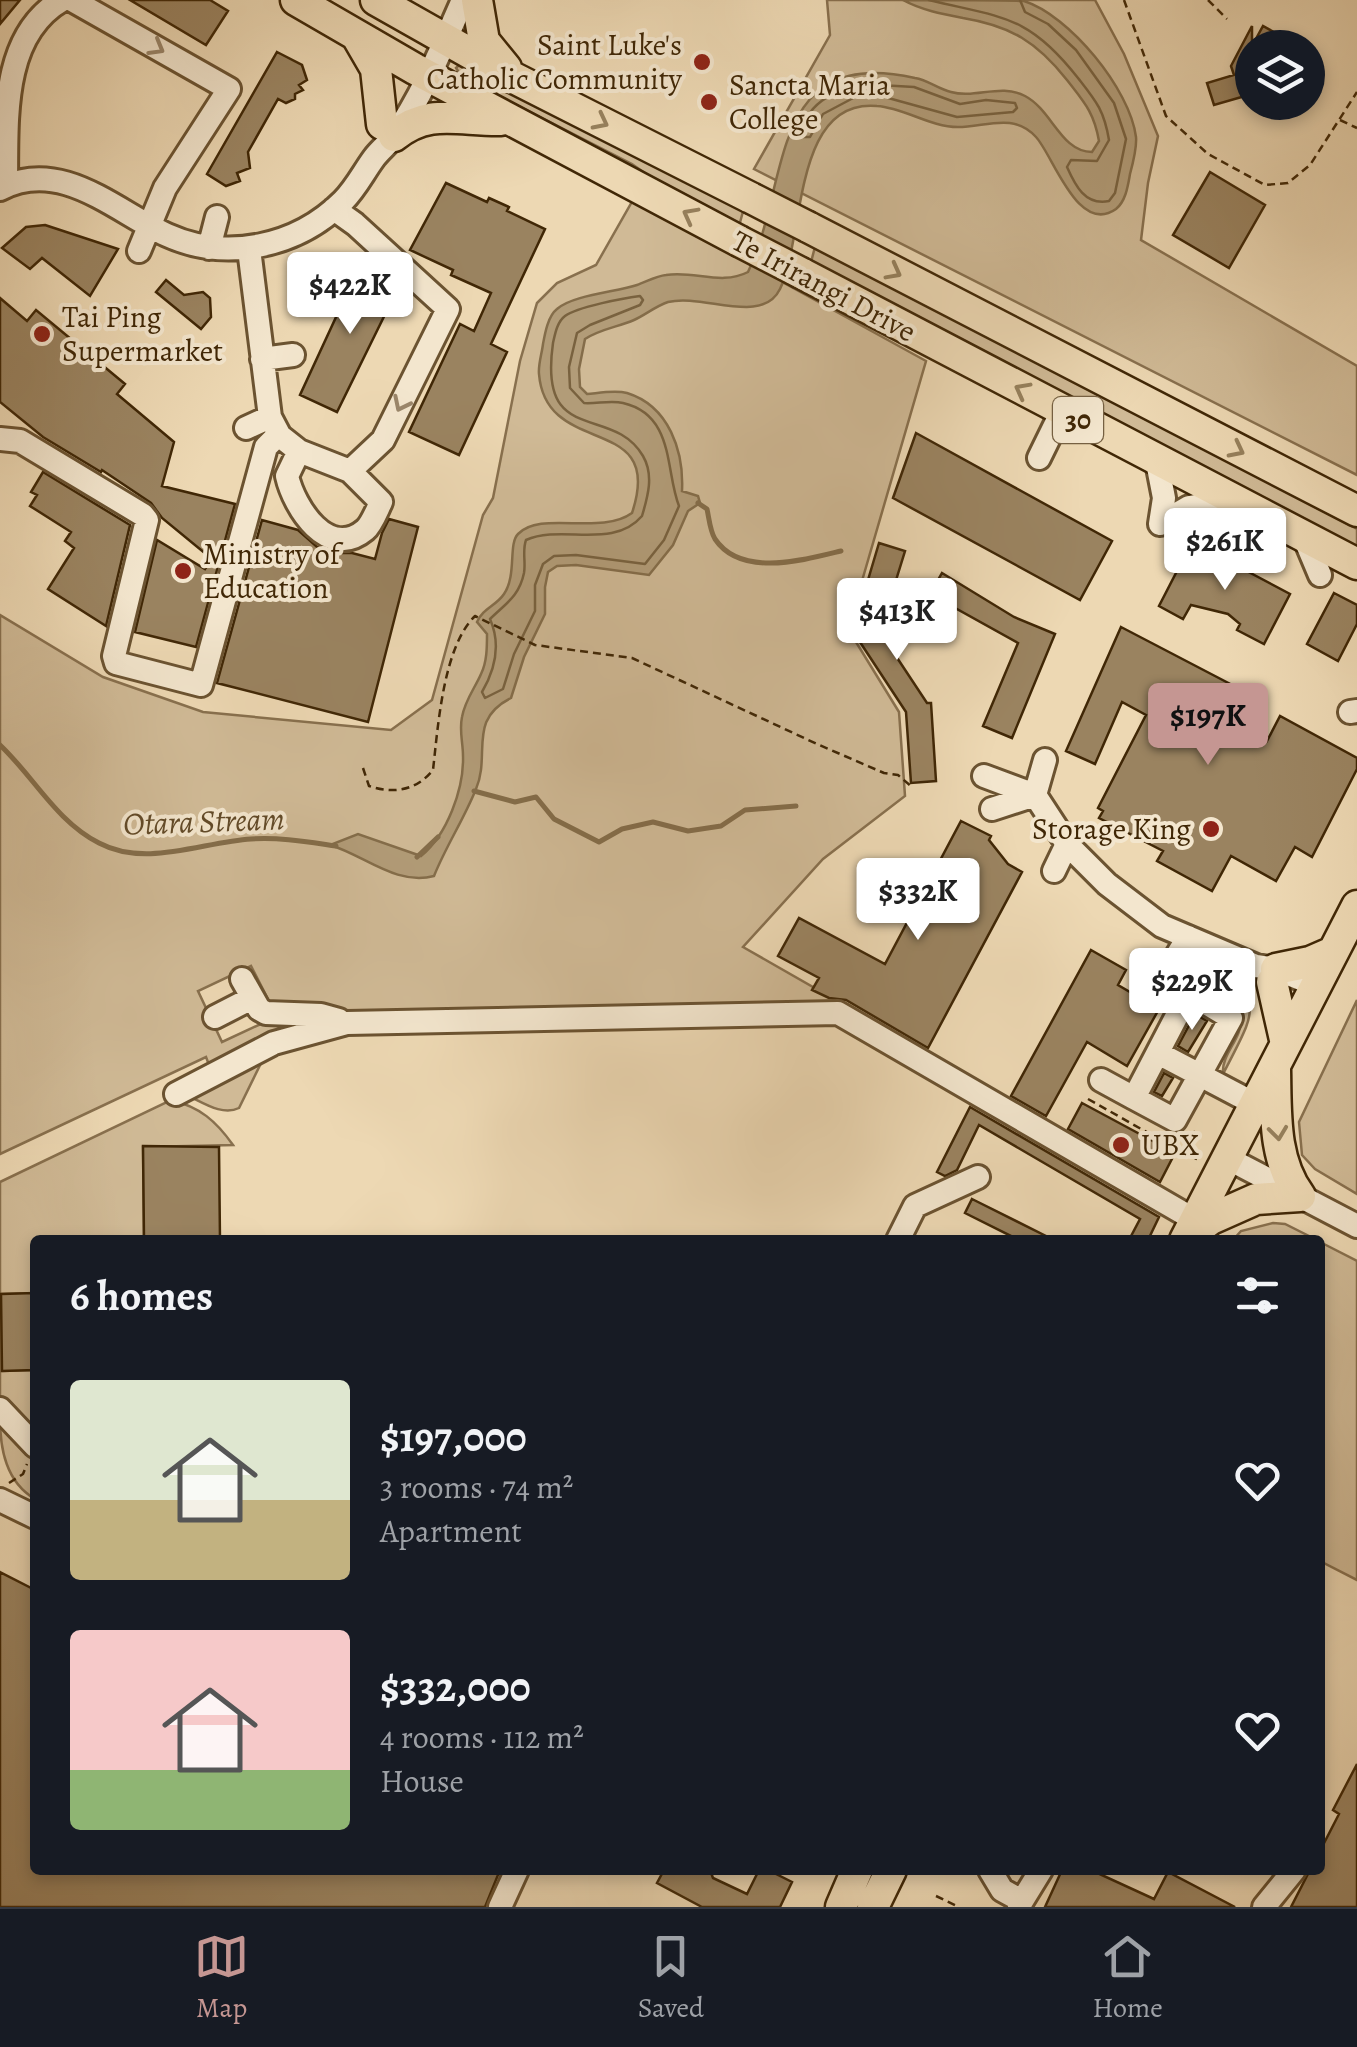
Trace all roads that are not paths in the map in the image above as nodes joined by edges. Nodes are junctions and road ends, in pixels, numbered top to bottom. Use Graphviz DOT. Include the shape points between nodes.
graph roads {
  1 [pos="62,0"];
  2 [pos="72,0"];
  3 [pos="296,0"];
  4 [pos="376,0"];
  5 [pos="449,0"];
  6 [pos="463,0"];
  7 [pos="477,0"];
  8 [pos="356,35"];
  9 [pos="439,35"];
  10 [pos="6,73"];
  11 [pos="421,73"];
  12 [pos="514,78"];
  13 [pos="510,120"];
  14 [pos="384,139"];
  15 [pos="3,188"];
  16 [pos="334,209"];
  17 [pos="217,217"];
  18 [pos="151,227"];
  19 [pos="210,248"];
  20 [pos="249,249"];
  21 [pos="139,251"];
  22 [pos="293,354"];
  23 [pos="262,359"];
  24 [pos="1062,411"];
  25 [pos="275,426"];
  26 [pos="246,428"];
  27 [pos="0,439"];
  28 [pos="300,451"];
  29 [pos="1038,458"];
  30 [pos="1157,462"];
  31 [pos="350,471"];
  32 [pos="1232,500"];
  33 [pos="1357,511"];
  34 [pos="1304,537"];
  35 [pos="1357,564"];
  36 [pos="1320,574"];
  37 [pos="1045,760"];
  38 [pos="984,776"];
  39 [pos="1035,795"];
  40 [pos="992,809"];
  41 [pos="1067,844"];
  42 [pos="1054,870"];
  43 [pos="1357,906"];
  44 [pos="1188,937"];
  45 [pos="1333,952"];
  46 [pos="1268,972"];
  47 [pos="1167,974"];
  48 [pos="1312,992"];
  49 [pos="215,1017"];
  50 [pos="347,1023"];
  51 [pos="1158,1053"];
  52 [pos="1280,1054"];
  53 [pos="1200,1075"];
  54 [pos="1095,1089"];
  55 [pos="176,1094"];
  56 [pos="1134,1098"];
  57 [pos="1255,1104"];
  58 [pos="1212,1159"];
  59 [pos="978,1177"];
  60 [pos="1300,1196"];
  61 [pos="1357,1226"];
  62 [pos="1189,1232"];
  63 [pos="900,1235"];
  64 [pos="0,1409"];
  65 [pos="30,1450"];
  66 [pos="0,1500"];
  67 [pos="30,1515"];
  68 [pos="516,1875"];
  69 [pos="837,1875"];
  70 [pos="855,1875"];
  71 [pos="889,1875"];
  72 [pos="993,1875"];
  73 [pos="1038,1875"];
  74 [pos="1290,1875"];
  75 [pos="1020,1904"];
  76 [pos="500,1907"];
  77 [pos="832,1907"];
  78 [pos="841,1907"];
  79 [pos="872,1907"];
  80 [pos="1264,1907"];
  1 -- 10 [label="street" via="27,30"];
  2 -- 18 [label="street, one-way" via="229,90 165,188"];
  3 -- 8 [label="main road, Te Irirangi Drive / 30"];
  4 -- 9 [label="main road, Te Irirangi Drive / 30"];
  5 -- 9 [label="street"];
  6 -- 9 [label="street"];
  7 -- 12 [label="main road" via="486,46"];
  8 -- 11 [label="main road, Te Irirangi Drive / 30"];
  8 -- 14 [label="main road" via="376,69"];
  9 -- 11 [label="street"];
  9 -- 12 [label="main road, Te Irirangi Drive / 30"];
  10 -- 15 [label="street"];
  11 -- 13 [label="main road, Te Irirangi Drive / 30"];
  11 -- 14 [label="street"];
  12 -- 33 [label="main road, Te Irirangi Drive / 30, one-way, bridge"];
  13 -- 14 [label="main road" via="434,116"];
  24 -- 13 [label="main road, Te Irirangi Drive / 30, one-way, bridge"];
  14 -- 16 [label="street"];
  15 -- 18 [label="street" via="55,179"];
  16 -- 20 [label="street" via="293,234"];
  16 -- 31 [label="street, one-way" via="448,309 383,440"];
  17 -- 19 [label="street"];
  18 -- 19 [label="street"];
  18 -- 21 [label="street"];
  19 -- 20 [label="street"];
  20 -- 23 [label="street"];
  22 -- 23 [label="street"];
  23 -- 25 [label="street"];
  24 -- 29 [label="street"];
  24 -- 30 [label="main road, Te Irirangi Drive / 30"];
  25 -- 26 [label="street"];
  25 -- 27 [label="street" via="201,686 116,663 144,515 20,441"];
  25 -- 28 [label="street"];
  28 -- 31 [label="street"];
  28 -- 31 [label="street" via="288,476 291,491 312,528 337,538 367,529 381,502"];
  30 -- 32 [label="main road, Te Irirangi Drive / 30"];
  30 -- 32 [label="street" via="1164,498 1160,524 1189,507"];
  32 -- 34 [label="main road, Te Irirangi Drive / 30"];
  34 -- 35 [label="main road, Te Irirangi Drive / 30"];
  34 -- 36 [label="street"];
  37 -- 39 [label="street"];
  38 -- 39 [label="street"];
  39 -- 40 [label="street"];
  39 -- 41 [label="street"];
  41 -- 42 [label="street"];
  41 -- 44 [label="street" via="1100,894"];
  43 -- 45 [label="main road"];
  44 -- 46 [label="street"];
  44 -- 47 [label="street"];
  45 -- 46 [label="main road"];
  45 -- 48 [label="main road"];
  46 -- 48 [label="street"];
  46 -- 52 [label="main road"];
  47 -- 51 [label="street" via="1165,988 1182,1008"];
  47 -- 53 [label="street" via="1229,1014"];
  48 -- 52 [label="main road"];
  49 -- 50 [label="street" via="247,988 259,1009 272,1015 322,1015"];
  50 -- 55 [label="street" via="274,1042"];
  50 -- 62 [label="street" via="838,1013"];
  51 -- 53 [label="street"];
  51 -- 56 [label="street"];
  52 -- 57 [label="main road"];
  52 -- 60 [label="main road, one-way" via="1278,1142 1288,1180"];
  53 -- 56 [label="street" via="1175,1120"];
  53 -- 57 [label="street"];
  54 -- 56 [label="street"];
  57 -- 58 [label="main road"];
  58 -- 60 [label="street"];
  58 -- 62 [label="main road"];
  59 -- 63 [label="street" via="915,1206"];
  60 -- 61 [label="street"];
  60 -- 62 [label="main road" via="1256,1199"];
  64 -- 65 [label="street"];
  66 -- 67 [label="street"];
  68 -- 76 [label="street"];
  69 -- 77 [label="main road"];
  70 -- 78 [label="main road"];
  71 -- 79 [label="main road"];
  72 -- 75 [label="street"];
  73 -- 75 [label="street"];
  74 -- 80 [label="street"];
}
